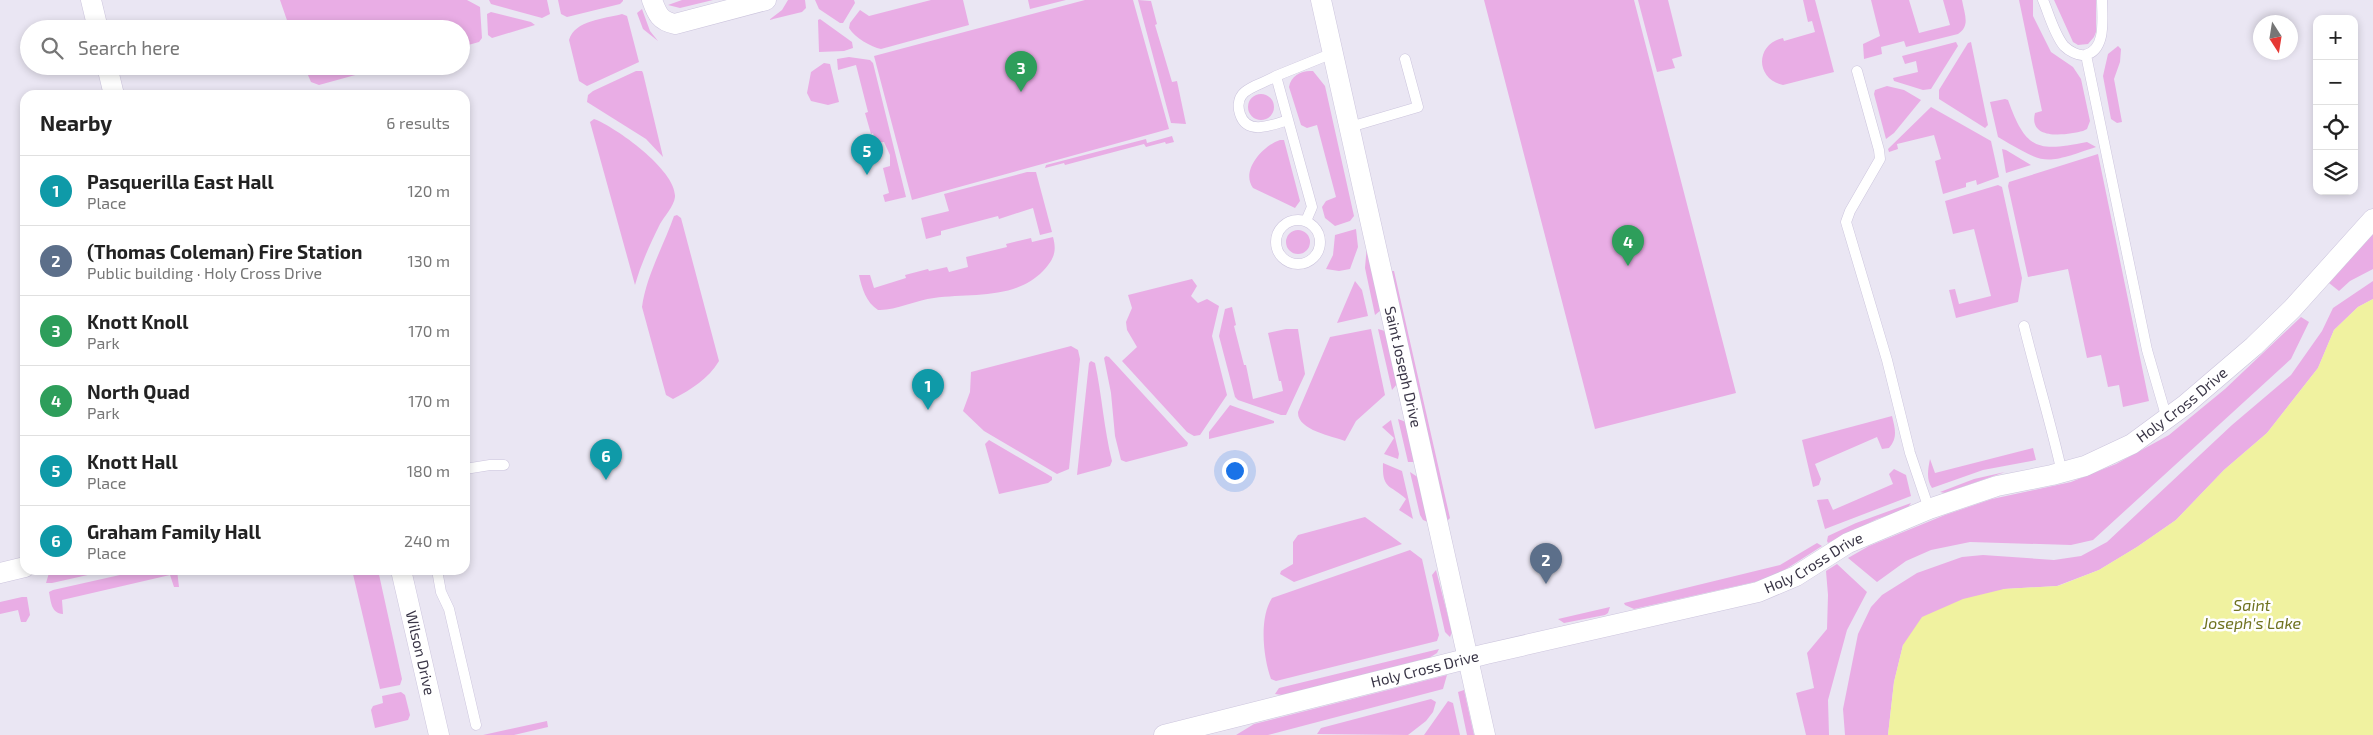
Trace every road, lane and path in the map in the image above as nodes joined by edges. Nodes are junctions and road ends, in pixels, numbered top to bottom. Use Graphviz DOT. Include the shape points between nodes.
graph roads {
  1 [pos="91,0"];
  2 [pos="652,0"];
  3 [pos="766,0"];
  4 [pos="1321,0"];
  5 [pos="2043,0"];
  6 [pos="2102,0"];
  7 [pos="96,20"];
  8 [pos="1333,53"];
  9 [pos="2086,55"];
  10 [pos="1405,59"];
  11 [pos="1857,71"];
  12 [pos="109,75"];
  13 [pos="1276,76"];
  14 [pos="113,90"];
  15 [pos="1288,120"];
  16 [pos="1350,127"];
  17 [pos="2373,218"];
  18 [pos="1306,221"];
  19 [pos="2024,326"];
  20 [pos="2167,419"];
  21 [pos="504,465"];
  22 [pos="470,469"];
  23 [pos="2062,473"];
  24 [pos="1929,509"];
  25 [pos="20,568"];
  26 [pos="0,573"];
  27 [pos="402,575"];
  28 [pos="438,575"];
  29 [pos="1469,658"];
  30 [pos="476,725"];
  31 [pos="439,735"];
  32 [pos="1164,735"];
  33 [pos="1485,735"];
  1 -- 7 [label="street"];
  2 -- 3 [label="street" via="656,14 662,20 675,24"];
  4 -- 8 [label="street, Saint Joseph Drive"];
  5 -- 9 [label="lane" via="2063,44 2070,51"];
  6 -- 9 [label="lane" via="2102,35 2099,44"];
  8 -- 13 [label="lane"];
  8 -- 16 [label="street, Saint Joseph Drive"];
  9 -- 20 [label="lane" via="2147,350"];
  10 -- 16 [label="lane" via="1418,107"];
  11 -- 24 [label="lane" via="1880,159 1846,222 1887,360 1910,453"];
  12 -- 14 [label="street"];
  13 -- 15 [label="lane"];
  13 -- 15 [label="lane" via="1242,94 1238,103 1240,115 1246,124 1258,128"];
  15 -- 18 [label="lane" via="1312,208"];
  16 -- 29 [label="street, Saint Joseph Drive"];
  17 -- 20 [label="street, Holy Cross Drive" via="2285,316 2238,361"];
  18 -- 18 [label="lane" via="1285,223 1276,235 1276,250 1292,264 1306,263 1320,249 1317,229"];
  19 -- 23 [label="lane"];
  20 -- 23 [label="street, Holy Cross Drive" via="2120,451"];
  21 -- 22 [label="lane"];
  23 -- 24 [label="street, Holy Cross Drive" via="1997,486"];
  24 -- 29 [label="street, Holy Cross Drive" via="1848,543 1796,576 1758,592"];
  25 -- 26 [label="street"];
  27 -- 31 [label="street, Wilson Drive"];
  28 -- 30 [label="lane" via="449,608"];
  29 -- 32 [label="street, Holy Cross Drive"];
  29 -- 33 [label="street, Saint Joseph Drive"];
}
